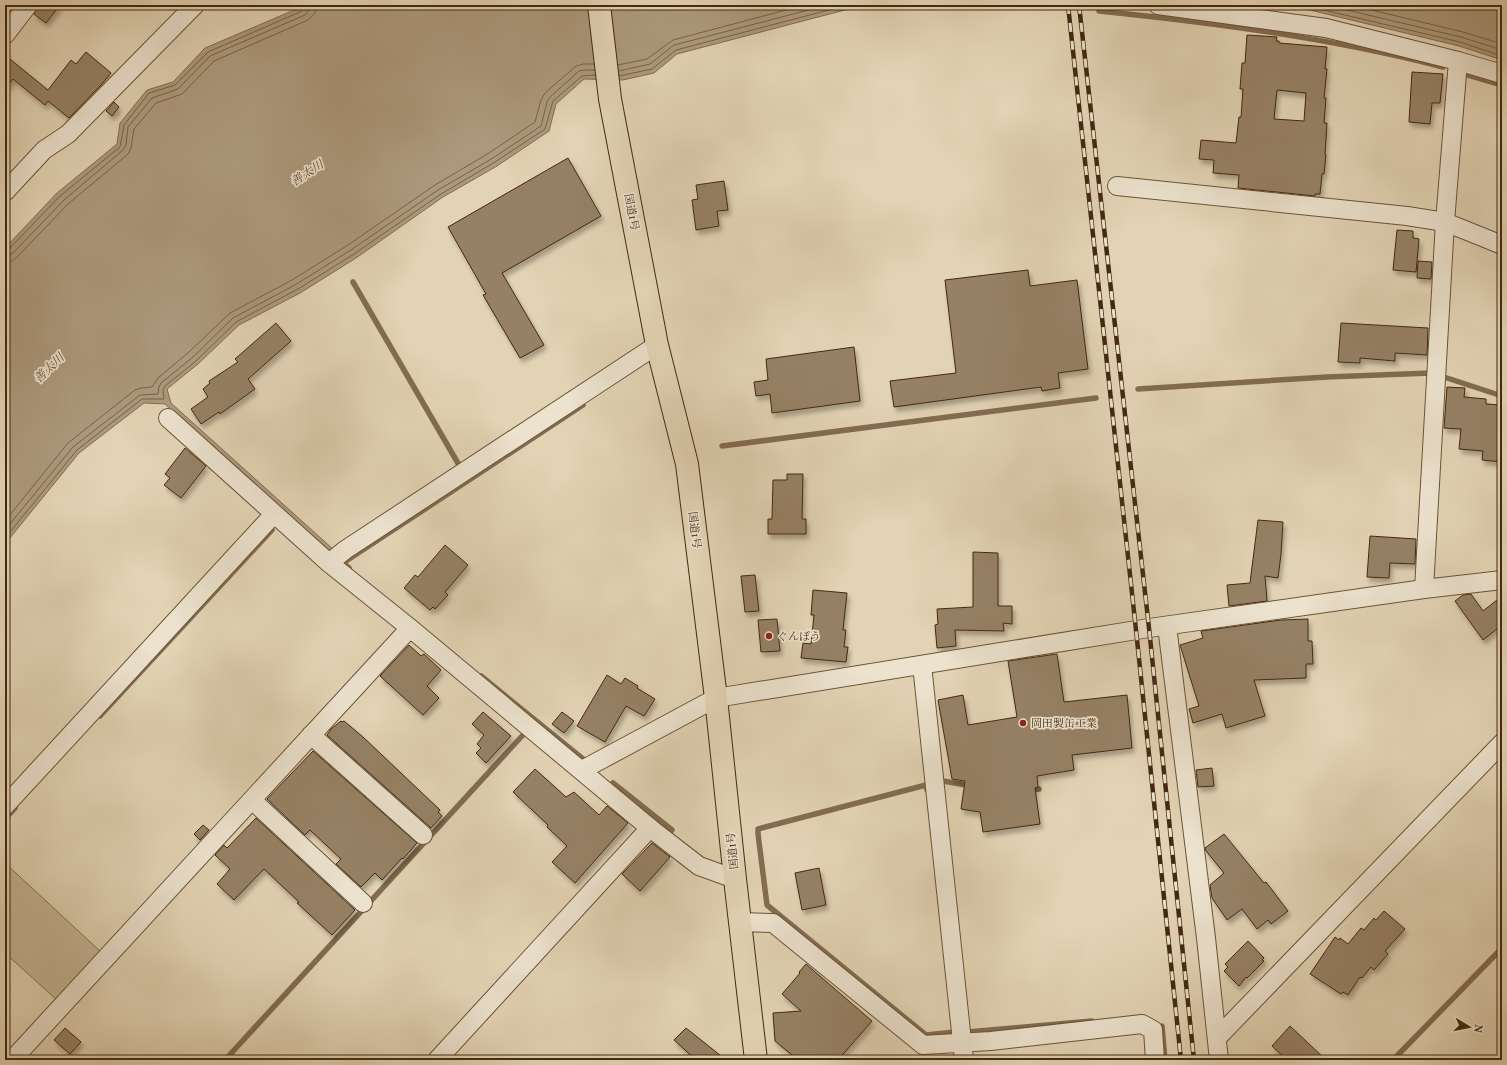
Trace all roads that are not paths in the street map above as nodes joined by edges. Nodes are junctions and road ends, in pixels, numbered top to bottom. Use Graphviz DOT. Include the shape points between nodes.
graph roads {
  1 [pos="28,5"];
  2 [pos="195,5"];
  3 [pos="599,5"];
  4 [pos="1158,5"];
  5 [pos="5,35"];
  6 [pos="1458,61"];
  7 [pos="1502,74"];
  8 [pos="1117,186"];
  9 [pos="5,192"];
  10 [pos="1444,222"];
  11 [pos="1502,245"];
  12 [pos="657,345"];
  13 [pos="168,418"];
  14 [pos="274,514"];
  15 [pos="329,564"];
  16 [pos="1502,580"];
  17 [pos="1424,589"];
  18 [pos="1167,626"];
  19 [pos="410,628"];
  20 [pos="922,665"];
  21 [pos="716,698"];
  22 [pos="311,735"];
  23 [pos="1502,743"];
  24 [pos="582,770"];
  25 [pos="252,800"];
  26 [pos="5,806"];
  27 [pos="650,828"];
  28 [pos="423,835"];
  29 [pos="735,879"];
  30 [pos="363,902"];
  31 [pos="740,922"];
  32 [pos="1217,1038"];
  33 [pos="963,1051"];
  34 [pos="12,1060"];
  35 [pos="437,1060"];
  36 [pos="756,1060"];
  37 [pos="1155,1060"];
  38 [pos="1219,1060"];
  1 -- 5 [label="street"];
  2 -- 9 [label="street" via="68,134 44,150"];
  3 -- 12 [label="highway, 国道1号" via="610,99"];
  4 -- 6 [label="street" via="1326,28"];
  6 -- 7 [label="street"];
  6 -- 10 [label="street"];
  8 -- 10 [label="street"];
  10 -- 11 [label="street"];
  10 -- 17 [label="street"];
  12 -- 15 [label="street" via="345,550"];
  12 -- 21 [label="highway, 国道1号" via="687,464"];
  13 -- 14 [label="street"];
  14 -- 15 [label="street"];
  14 -- 26 [label="street"];
  15 -- 19 [label="street"];
  16 -- 17 [label="street"];
  17 -- 18 [label="street"];
  18 -- 20 [label="street"];
  18 -- 32 [label="street"];
  19 -- 22 [label="street"];
  19 -- 24 [label="street"];
  20 -- 21 [label="street"];
  20 -- 33 [label="street"];
  21 -- 24 [label="street"];
  21 -- 29 [label="highway, 国道1号"];
  22 -- 25 [label="street"];
  22 -- 28 [label="street"];
  23 -- 32 [label="street"];
  24 -- 27 [label="street"];
  25 -- 30 [label="street"];
  25 -- 34 [label="street"];
  27 -- 29 [label="street" via="699,866"];
  27 -- 35 [label="street"];
  29 -- 31 [label="highway, 国道1号"];
  31 -- 33 [label="street" via="773,923 923,1045"];
  31 -- 36 [label="highway, 国道1号"];
  32 -- 38 [label="street"];
  33 -- 37 [label="street" via="991,1041 1142,1024 1153,1030"];
}
